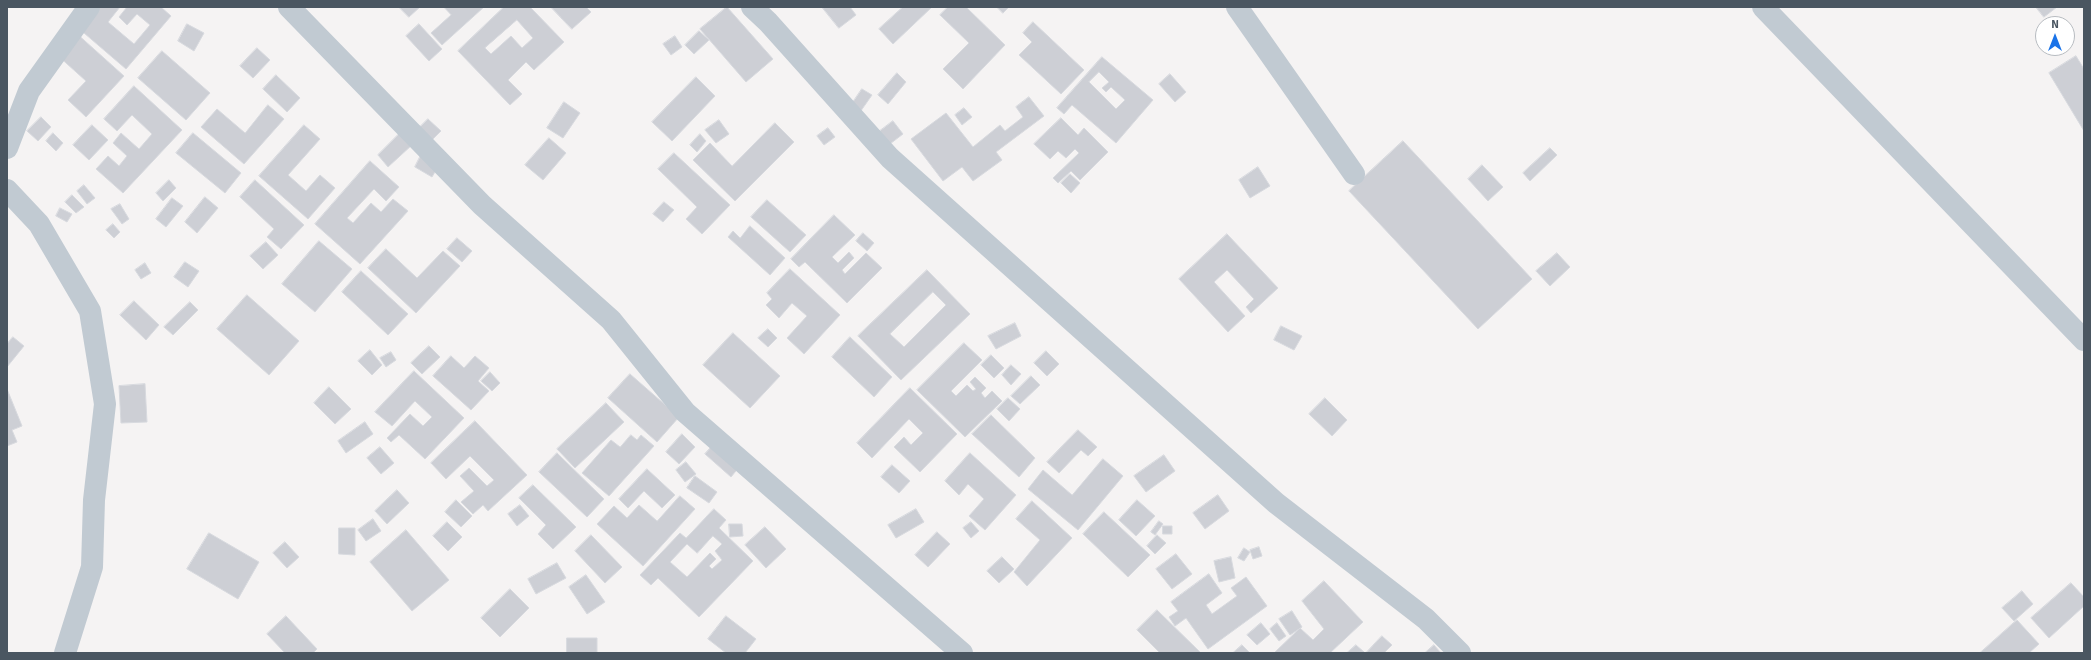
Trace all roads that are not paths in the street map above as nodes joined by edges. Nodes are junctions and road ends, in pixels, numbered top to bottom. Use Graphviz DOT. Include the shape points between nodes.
graph roads {
  1 [pos="89,7"];
  2 [pos="289,7"];
  3 [pos="752,7"];
  4 [pos="1237,7"];
  5 [pos="1763,7"];
  6 [pos="7,148"];
  7 [pos="1354,174"];
  8 [pos="7,190"];
  9 [pos="2084,340"];
  10 [pos="65,653"];
  11 [pos="962,653"];
  12 [pos="1460,653"];
  1 -- 6 [label="street" via="29,90"];
  2 -- 11 [label="street" via="482,205 611,320 685,412"];
  3 -- 12 [label="street" via="890,158 1276,503 1426,619"];
  4 -- 7 [label="street"];
  5 -- 9 [label="street"];
  8 -- 10 [label="street" via="39,224 90,311 105,404 94,500 92,567"];
}
